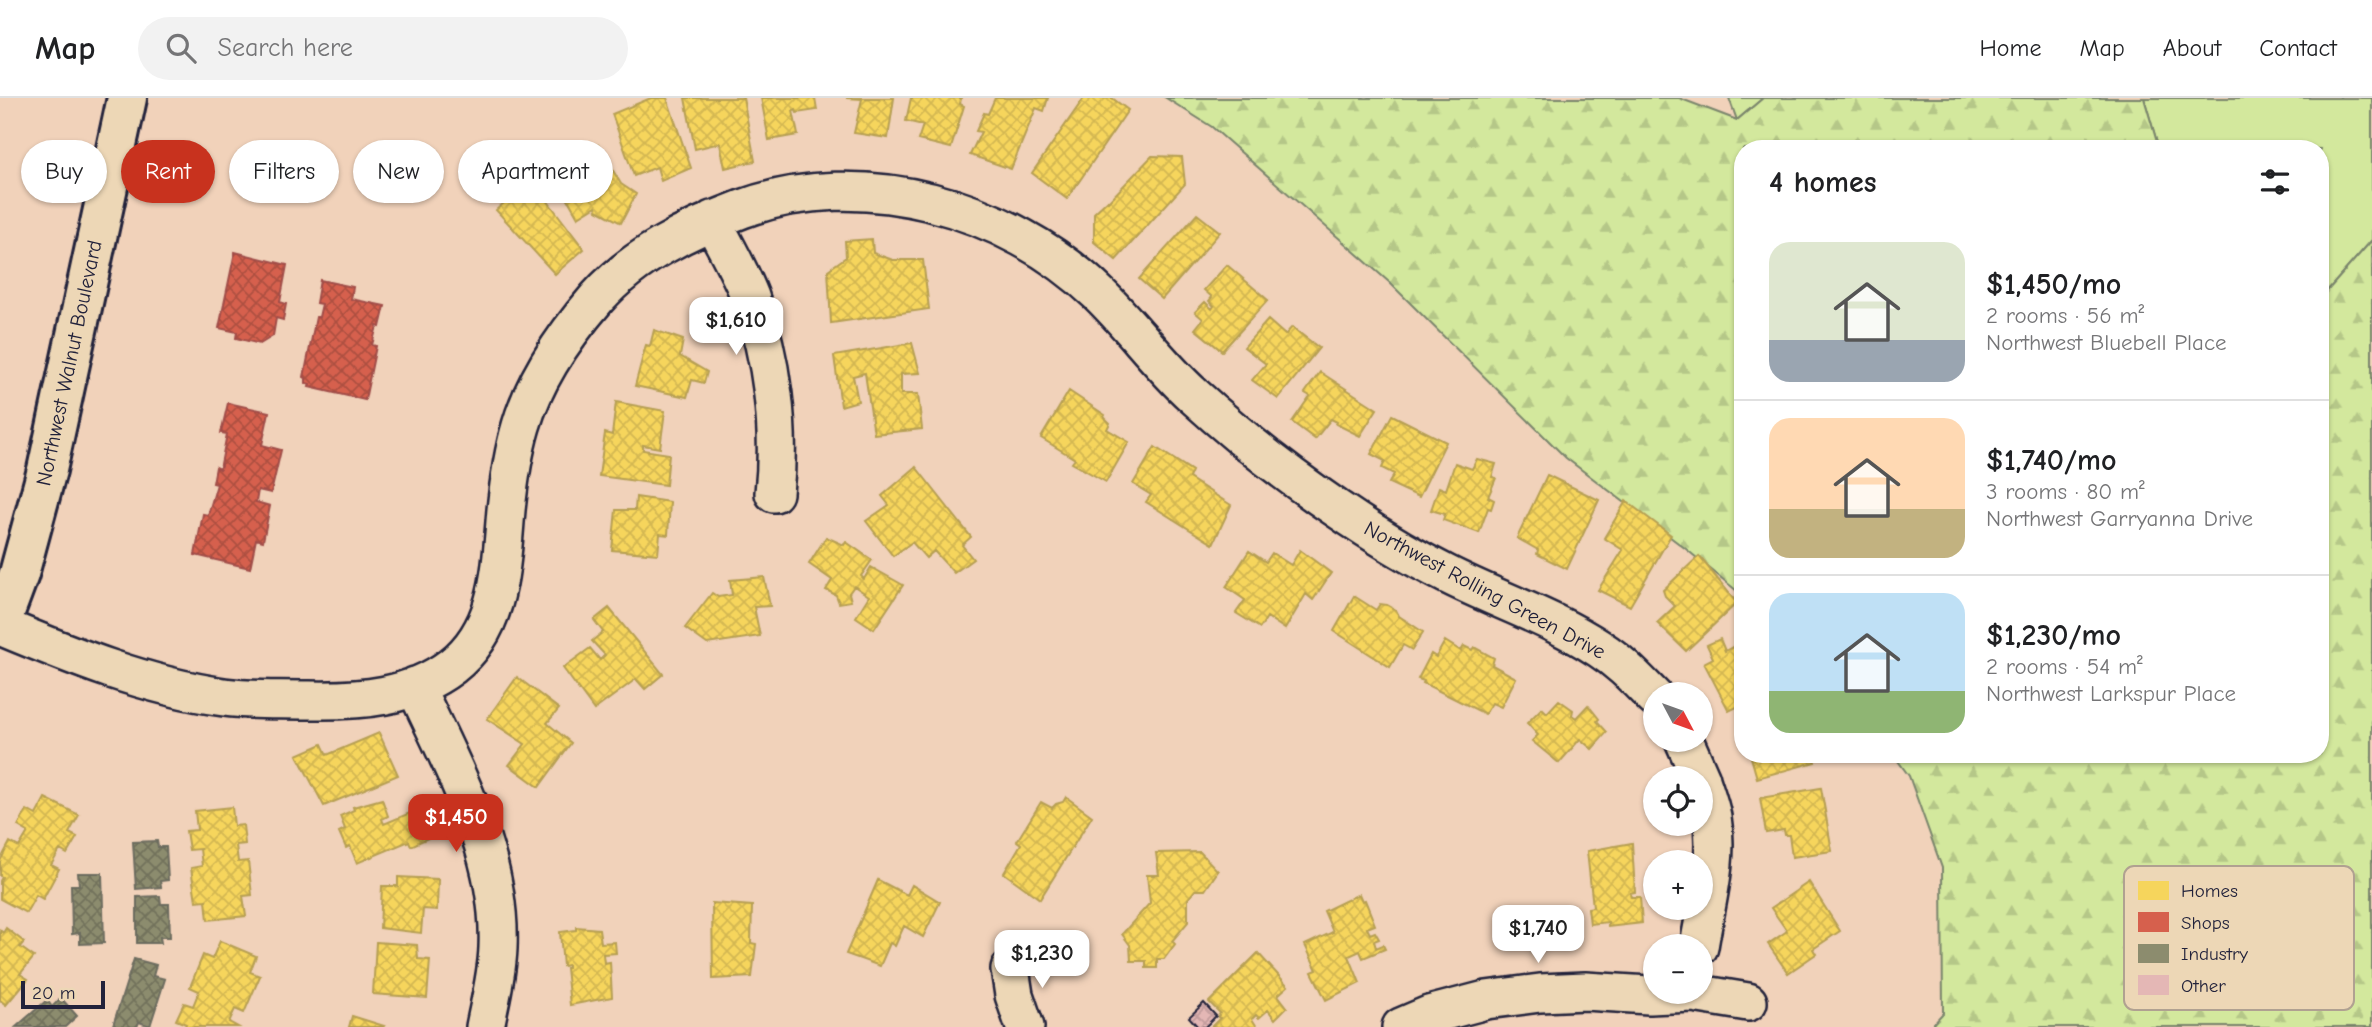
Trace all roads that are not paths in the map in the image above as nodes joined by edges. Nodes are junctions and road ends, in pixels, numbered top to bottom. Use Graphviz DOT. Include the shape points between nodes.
graph roads {
  1 [pos="127,98"];
  2 [pos="712,220"];
  3 [pos="774,493"];
  4 [pos="0,626"];
  5 [pos="415,686"];
  6 [pos="1643,686"];
  7 [pos="1713,834"];
  8 [pos="1702,934"];
  9 [pos="1010,969"];
  10 [pos="1643,995"];
  11 [pos="1713,996"];
  12 [pos="1748,1002"];
  13 [pos="485,1027"];
  14 [pos="1025,1027"];
  15 [pos="1401,1027"];
  1 -- 4 [label="main road, Northwest Walnut Boulevard" via="47,470"];
  2 -- 3 [label="street" via="760,325 772,389"];
  2 -- 5 [label="street, Northwest Rolling Green Drive" via="627,270 564,339 532,393 512,459 501,575 485,628 448,670"];
  2 -- 6 [label="street, Northwest Rolling Green Drive" via="761,202 836,191 923,200 994,224 1072,271 1189,392 1334,507 1446,574 1600,649"];
  4 -- 5 [label="street, Northwest Rolling Green Drive" via="81,660 184,690 230,698 350,701"];
  5 -- 13 [label="street" via="477,822 487,855 498,947"];
  7 -- 8 [label="street" via="1712,885"];
  9 -- 14 [label="street"];
  10 -- 15 [label="street" via="1585,991 1499,998"];
  11 -- 12 [label="street"];
}
